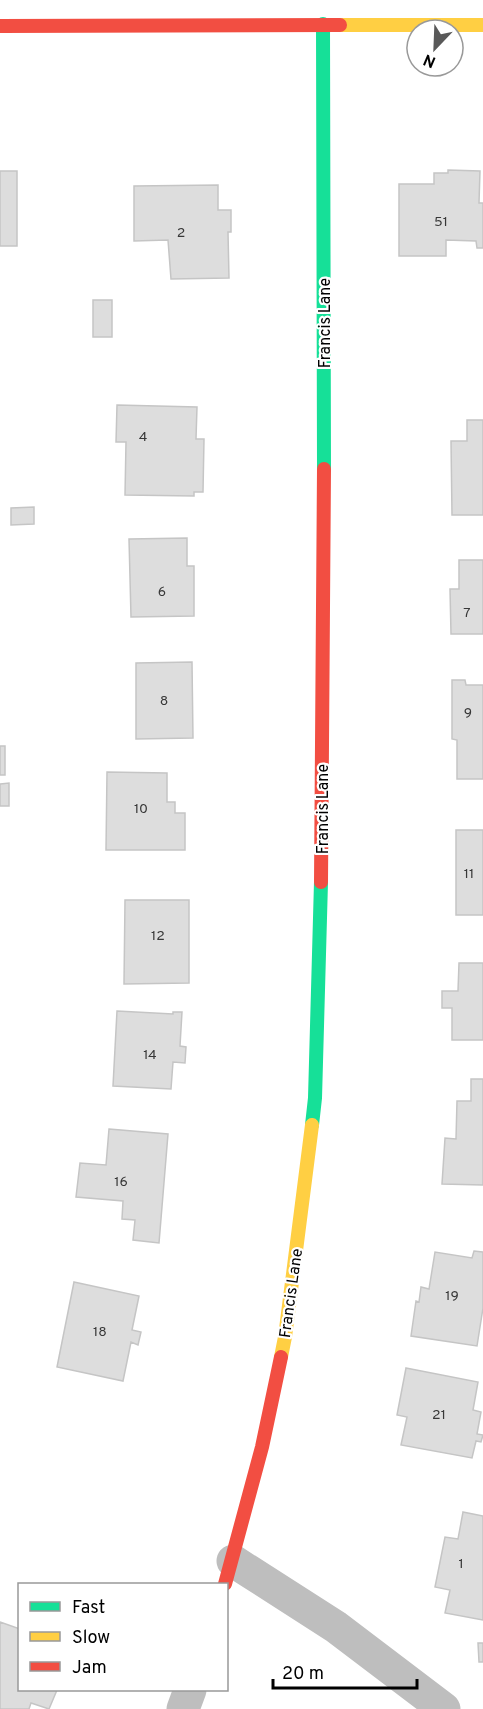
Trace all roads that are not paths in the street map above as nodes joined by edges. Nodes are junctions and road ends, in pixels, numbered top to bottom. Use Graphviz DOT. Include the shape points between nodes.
graph roads {
  1 [pos="323,24"];
  2 [pos="483,25"];
  3 [pos="0,26"];
  4 [pos="229,1573"];
  5 [pos="189,1691"];
  6 [pos="183,1709"];
  7 [pos="444,1709"];
  1 -- 2 [label="street"];
  1 -- 3 [label="street"];
  1 -- 4 [label="street, Francis Lane" via="324,483 315,1098 285,1337 262,1447"];
  4 -- 7 [label="street" via="336,1627"];
  5 -- 6 [label="street"];
}
